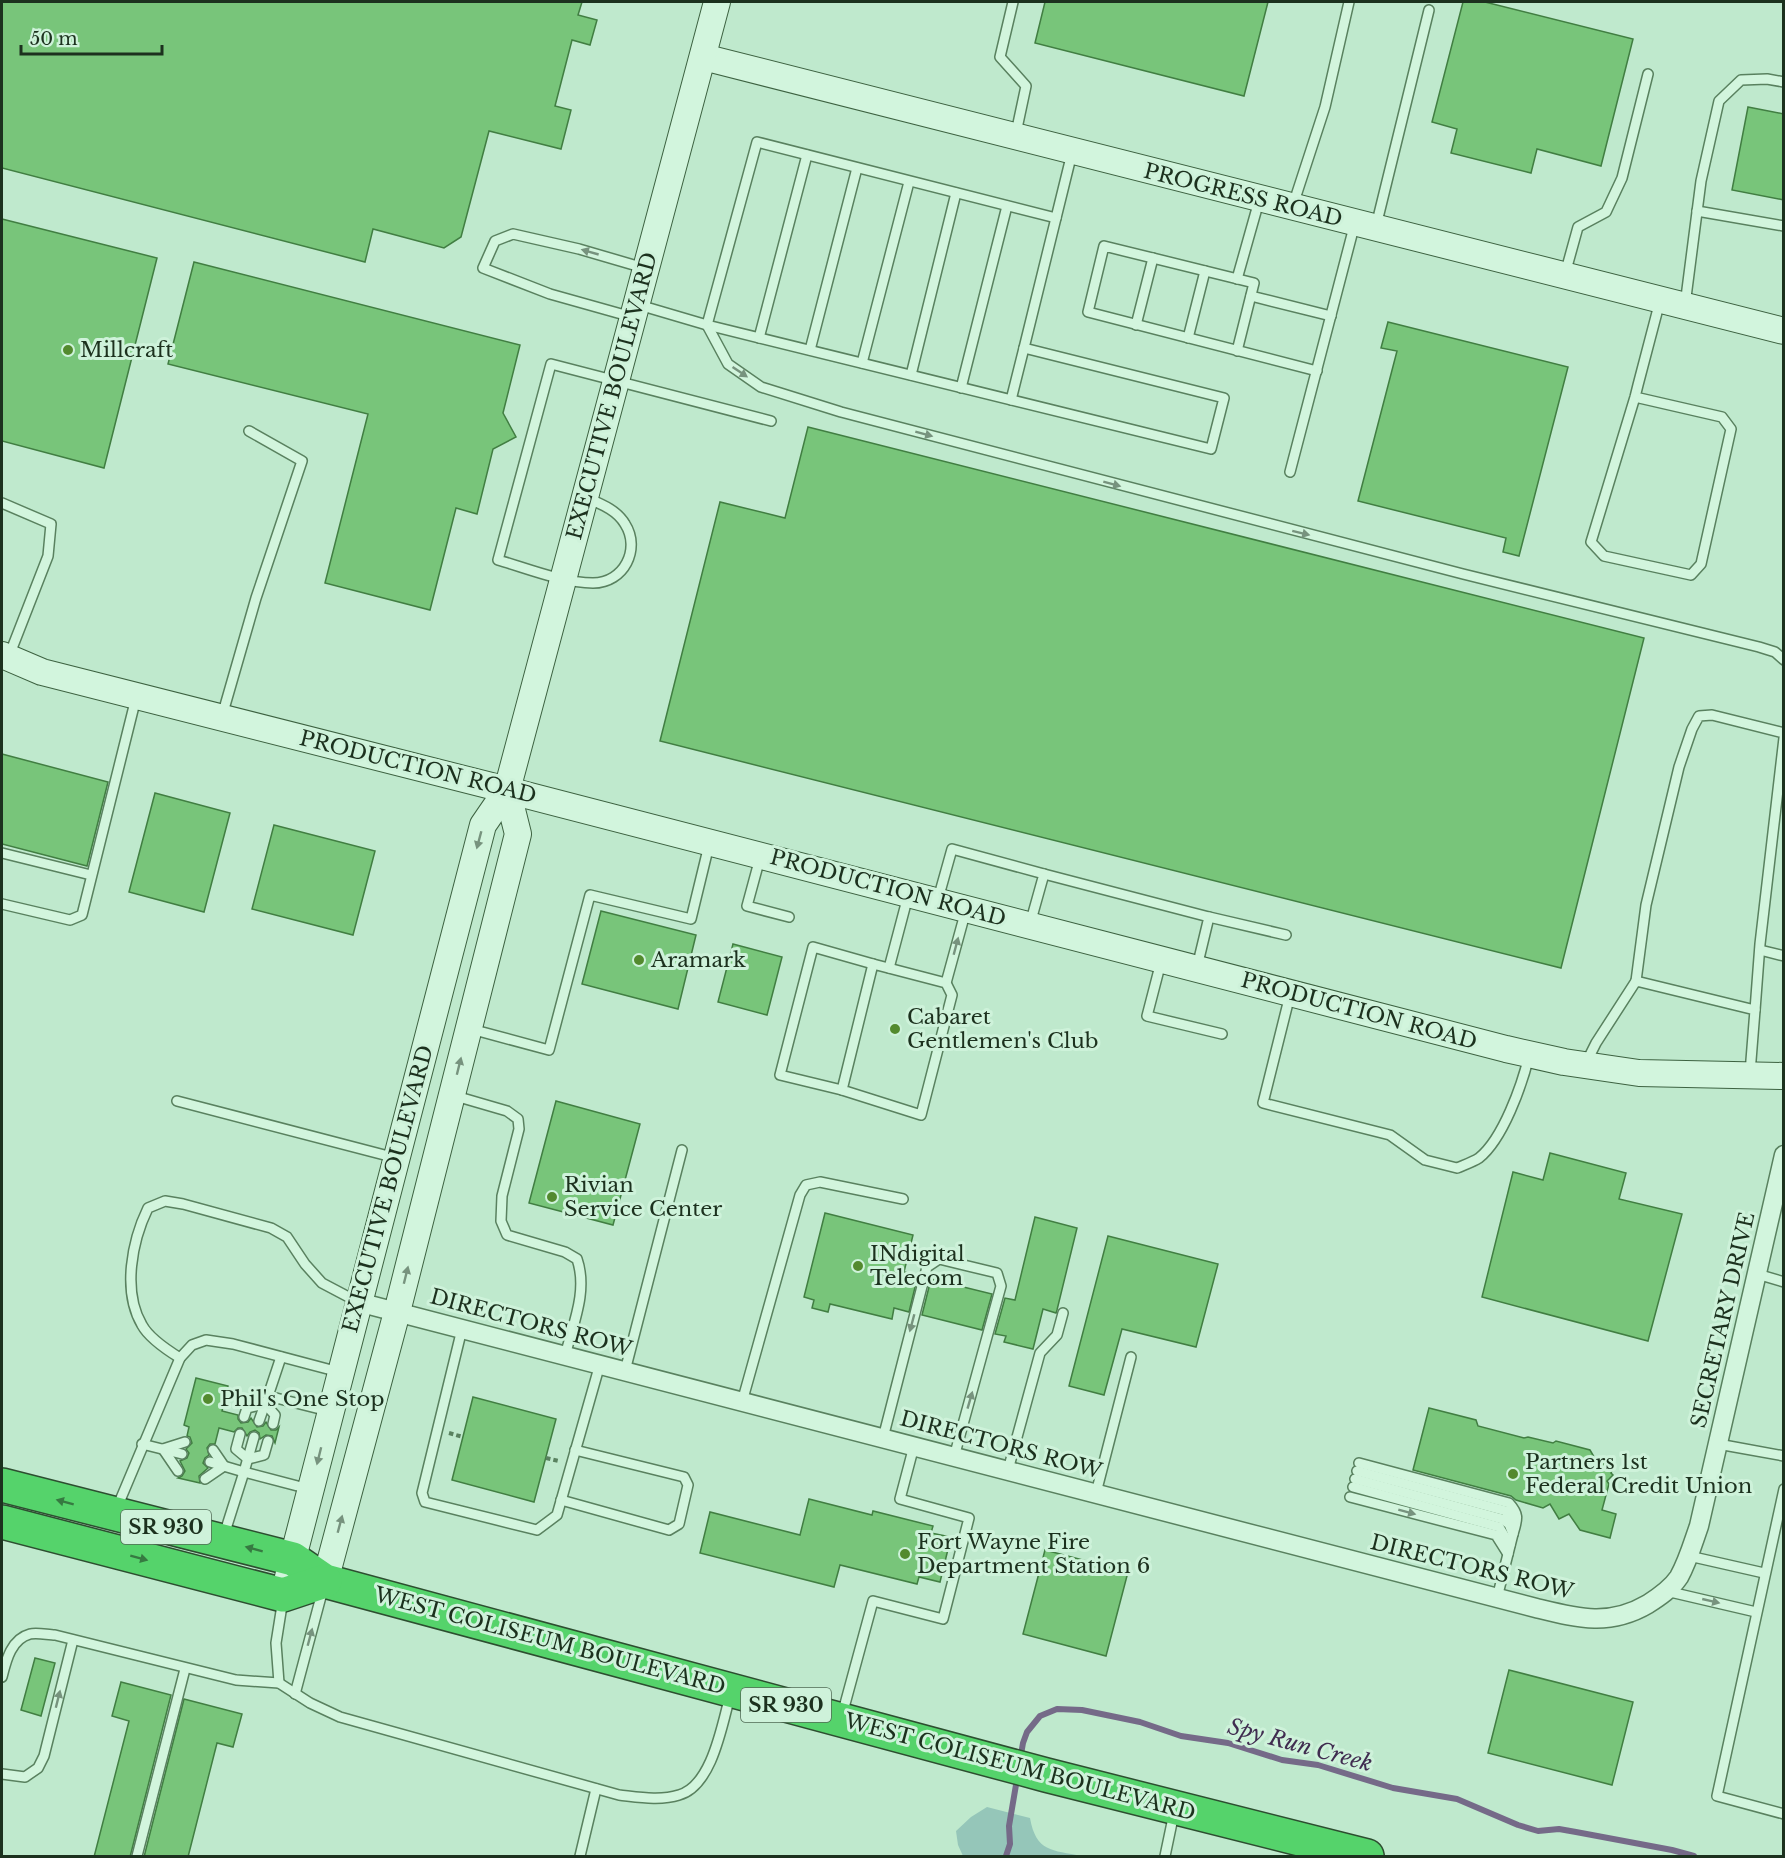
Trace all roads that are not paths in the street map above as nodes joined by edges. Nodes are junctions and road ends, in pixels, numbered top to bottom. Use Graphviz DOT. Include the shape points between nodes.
graph roads {
  1 [pos="717,2"];
  2 [pos="1013,2"];
  3 [pos="1349,2"];
  4 [pos="1429,10"];
  5 [pos="703,57"];
  6 [pos="1648,75"];
  7 [pos="1784,82"];
  8 [pos="1015,137"];
  9 [pos="1073,151"];
  10 [pos="807,155"];
  11 [pos="857,168"];
  12 [pos="909,182"];
  13 [pos="956,193"];
  14 [pos="1259,199"];
  15 [pos="1008,206"];
  16 [pos="1292,207"];
  17 [pos="1697,211"];
  18 [pos="1056,218"];
  19 [pos="1365,226"];
  20 [pos="1784,226"];
  21 [pos="1153,258"];
  22 [pos="646,268"];
  23 [pos="1205,271"];
  24 [pos="1565,277"];
  25 [pos="1237,279"];
  26 [pos="1251,296"];
  27 [pos="1660,301"];
  28 [pos="1685,307"];
  29 [pos="635,311"];
  30 [pos="1331,316"];
  31 [pos="707,325"];
  32 [pos="1136,325"];
  33 [pos="1784,331"];
  34 [pos="759,338"];
  35 [pos="1188,338"];
  36 [pos="1024,348"];
  37 [pos="810,350"];
  38 [pos="1237,351"];
  39 [pos="862,363"];
  40 [pos="1317,371"];
  41 [pos="911,375"];
  42 [pos="617,380"];
  43 [pos="961,388"];
  44 [pos="1635,397"];
  45 [pos="1011,400"];
  46 [pos="771,421"];
  47 [pos="249,431"];
  48 [pos="1290,472"];
  49 [pos="585,496"];
  50 [pos="2,503"];
  51 [pos="563,578"];
  52 [pos="5,656"];
  53 [pos="1784,660"];
  54 [pos="137,696"];
  55 [pos="221,718"];
  56 [pos="1784,736"];
  57 [pos="507,790"];
  58 [pos="710,842"];
  59 [pos="2,853"];
  60 [pos="760,855"];
  61 [pos="1044,874"];
  62 [pos="91,875"];
  63 [pos="909,894"];
  64 [pos="938,901"];
  65 [pos="2,903"];
  66 [pos="966,909"];
  67 [pos="789,917"];
  68 [pos="1209,917"];
  69 [pos="1030,925"];
  70 [pos="1286,935"];
  71 [pos="1760,950"];
  72 [pos="1784,956"];
  73 [pos="1162,959"];
  74 [pos="873,964"];
  75 [pos="889,968"];
  76 [pos="1197,969"];
  77 [pos="1636,981"];
  78 [pos="946,983"];
  79 [pos="1291,993"];
  80 [pos="1755,1010"];
  81 [pos="469,1028"];
  82 [pos="1222,1034"];
  83 [pos="1530,1054"];
  84 [pos="1586,1065"];
  85 [pos="1750,1075"];
  86 [pos="1784,1076"];
  87 [pos="842,1090"];
  88 [pos="452,1095"];
  89 [pos="177,1101"];
  90 [pos="682,1150"];
  91 [pos="1784,1155"];
  92 [pos="396,1158"];
  93 [pos="903,1199"];
  94 [pos="1757,1274"];
  95 [pos="1784,1282"];
  96 [pos="358,1302"];
  97 [pos="397,1312"];
  98 [pos="1063,1313"];
  99 [pos="462,1329"];
  100 [pos="565,1356"];
  101 [pos="281,1357"];
  102 [pos="1131,1357"];
  103 [pos="180,1358"];
  104 [pos="600,1364"];
  105 [pos="625,1371"];
  106 [pos="340,1372"];
  107 [pos="267,1400"];
  108 [pos="742,1402"];
  109 [pos="330,1411"];
  110 [pos="244,1417"];
  111 [pos="259,1421"];
  112 [pos="273,1424"];
  113 [pos="240,1434"];
  114 [pos="254,1437"];
  115 [pos="883,1438"];
  116 [pos="268,1441"];
  117 [pos="185,1442"];
  118 [pos="142,1444"];
  119 [pos="1718,1444"];
  120 [pos="914,1446"];
  121 [pos="163,1449"];
  122 [pos="213,1450"];
  123 [pos="575,1450"];
  124 [pos="182,1454"];
  125 [pos="954,1456"];
  126 [pos="1784,1456"];
  127 [pos="248,1459"];
  128 [pos="210,1462"];
  129 [pos="224,1466"];
  130 [pos="1008,1470"];
  131 [pos="177,1471"];
  132 [pos="244,1472"];
  133 [pos="1356,1475"];
  134 [pos="205,1479"];
  135 [pos="2,1485"];
  136 [pos="1784,1489"];
  137 [pos="310,1490"];
  138 [pos="1096,1493"];
  139 [pos="1350,1497"];
  140 [pos="561,1500"];
  141 [pos="114,1515"];
  142 [pos="2,1522"];
  143 [pos="1514,1531"];
  144 [pos="223,1540"];
  145 [pos="1509,1550"];
  146 [pos="1689,1556"];
  147 [pos="293,1559"];
  148 [pos="1764,1573"];
  149 [pos="325,1581"];
  150 [pos="1666,1591"];
  151 [pos="283,1595"];
  152 [pos="1497,1598"];
  153 [pos="1634,1612"];
  154 [pos="1756,1612"];
  155 [pos="73,1640"];
  156 [pos="185,1669"];
  157 [pos="2,1677"];
  158 [pos="279,1683"];
  159 [pos="732,1690"];
  160 [pos="295,1694"];
  161 [pos="841,1720"];
  162 [pos="2,1774"];
  163 [pos="597,1789"];
  164 [pos="1175,1808"];
  165 [pos="1784,1814"];
  166 [pos="136,1857"];
  167 [pos="579,1857"];
  168 [pos="1165,1857"];
  169 [pos="1367,1857"];
  1 -- 5 [label="main road, EXECUTIVE BOULEVARD"];
  2 -- 8 [label="lane" via="1000,57 1026,86"];
  3 -- 16 [label="lane" via="1325,108"];
  4 -- 19 [label="lane"];
  5 -- 8 [label="main road, PROGRESS ROAD"];
  5 -- 22 [label="main road, EXECUTIVE BOULEVARD"];
  6 -- 24 [label="lane" via="1622,178 1606,212 1578,227"];
  7 -- 17 [label="lane" via="1741,80 1719,101"];
  8 -- 9 [label="main road, PROGRESS ROAD"];
  9 -- 14 [label="main road, PROGRESS ROAD"];
  9 -- 18 [label="lane"];
  10 -- 11 [label="lane"];
  10 -- 31 [label="lane" via="757,142"];
  10 -- 34 [label="lane"];
  11 -- 12 [label="lane"];
  11 -- 37 [label="lane"];
  12 -- 13 [label="lane"];
  12 -- 39 [label="lane"];
  13 -- 15 [label="lane"];
  13 -- 41 [label="lane"];
  14 -- 16 [label="main road, PROGRESS ROAD"];
  14 -- 25 [label="lane"];
  15 -- 18 [label="lane"];
  15 -- 43 [label="lane"];
  16 -- 19 [label="main road, PROGRESS ROAD"];
  17 -- 20 [label="lane"];
  17 -- 28 [label="lane"];
  18 -- 36 [label="lane"];
  19 -- 24 [label="main road, PROGRESS ROAD"];
  19 -- 30 [label="lane"];
  21 -- 23 [label="lane"];
  21 -- 32 [label="lane"];
  21 -- 32 [label="lane" via="1104,246 1088,312"];
  22 -- 29 [label="main road, EXECUTIVE BOULEVARD"];
  22 -- 29 [label="lane, one-way" via="513,234 495,241 483,267 550,294"];
  23 -- 25 [label="lane"];
  23 -- 35 [label="lane"];
  24 -- 27 [label="main road, PROGRESS ROAD"];
  25 -- 26 [label="lane" via="1254,283"];
  26 -- 30 [label="lane"];
  26 -- 38 [label="lane"];
  27 -- 28 [label="main road, PROGRESS ROAD"];
  27 -- 44 [label="lane"];
  28 -- 33 [label="main road, PROGRESS ROAD"];
  29 -- 31 [label="lane"];
  29 -- 42 [label="main road, EXECUTIVE BOULEVARD"];
  30 -- 40 [label="lane"];
  31 -- 34 [label="lane"];
  31 -- 53 [label="lane, one-way" via="728,364 761,387 818,405 1759,647"];
  32 -- 35 [label="lane"];
  34 -- 37 [label="lane"];
  35 -- 38 [label="lane"];
  36 -- 45 [label="lane"];
  36 -- 45 [label="lane" via="1224,398 1210,449"];
  37 -- 39 [label="lane"];
  38 -- 40 [label="lane"];
  39 -- 41 [label="lane"];
  40 -- 48 [label="lane"];
  41 -- 43 [label="lane"];
  42 -- 46 [label="lane"];
  42 -- 49 [label="main road, EXECUTIVE BOULEVARD"];
  42 -- 51 [label="lane" via="551,364 498,560"];
  43 -- 45 [label="lane"];
  44 -- 44 [label="lane" via="1591,542 1604,556 1691,576 1701,564 1731,429 1722,417"];
  47 -- 55 [label="lane" via="302,461"];
  49 -- 51 [label="main road, EXECUTIVE BOULEVARD"];
  49 -- 51 [label="lane" via="610,509 624,522 632,537 631,554 624,570 615,578 594,583"];
  50 -- 52 [label="lane" via="51,524 48,556"];
  51 -- 57 [label="main road, EXECUTIVE BOULEVARD"];
  52 -- 54 [label="main road, PRODUCTION ROAD" via="42,672"];
  54 -- 55 [label="main road, PRODUCTION ROAD"];
  54 -- 62 [label="lane"];
  55 -- 57 [label="main road, PRODUCTION ROAD"];
  56 -- 71 [label="lane"];
  56 -- 77 [label="lane" via="1712,715 1699,716 1679,767 1646,905"];
  57 -- 58 [label="main road, PRODUCTION ROAD"];
  57 -- 81 [label="main road, EXECUTIVE BOULEVARD" via="518,834"];
  57 -- 92 [label="main road, EXECUTIVE BOULEVARD, one-way" via="483,825"];
  58 -- 60 [label="main road, PRODUCTION ROAD"];
  58 -- 81 [label="lane" via="692,919 590,895 549,1050"];
  59 -- 62 [label="lane"];
  60 -- 63 [label="main road, PRODUCTION ROAD"];
  60 -- 67 [label="lane" via="747,906"];
  61 -- 64 [label="lane" via="952,849"];
  61 -- 68 [label="lane"];
  61 -- 69 [label="lane"];
  62 -- 65 [label="lane" via="82,915 70,920"];
  63 -- 64 [label="main road, PRODUCTION ROAD"];
  63 -- 75 [label="lane"];
  64 -- 66 [label="main road, PRODUCTION ROAD"];
  66 -- 69 [label="main road, PRODUCTION ROAD"];
  78 -- 66 [label="lane, one-way"];
  68 -- 70 [label="lane"];
  68 -- 76 [label="lane"];
  69 -- 73 [label="main road, PRODUCTION ROAD"];
  71 -- 72 [label="lane"];
  71 -- 80 [label="lane"];
  73 -- 76 [label="main road, PRODUCTION ROAD"];
  73 -- 82 [label="lane" via="1147,1016"];
  74 -- 75 [label="lane"];
  74 -- 87 [label="lane"];
  74 -- 87 [label="lane" via="813,947 780,1075"];
  75 -- 78 [label="lane"];
  76 -- 79 [label="main road, PRODUCTION ROAD"];
  77 -- 80 [label="lane"];
  77 -- 84 [label="lane"];
  78 -- 87 [label="lane" via="952,995 921,1115"];
  79 -- 83 [label="main road, PRODUCTION ROAD"];
  79 -- 83 [label="lane" via="1263,1103 1390,1135 1425,1160 1457,1168 1479,1158 1495,1140 1518,1094"];
  80 -- 85 [label="lane"];
  88 -- 81 [label="main road, EXECUTIVE BOULEVARD, one-way"];
  83 -- 84 [label="main road, PRODUCTION ROAD"];
  84 -- 85 [label="main road, PRODUCTION ROAD" via="1639,1072"];
  85 -- 86 [label="main road, PRODUCTION ROAD"];
  97 -- 88 [label="main road, EXECUTIVE BOULEVARD, one-way"];
  88 -- 100 [label="lane" via="507,1111 518,1119 519,1129 502,1196 501,1221 507,1235 577,1259 582,1290"];
  89 -- 92 [label="lane"];
  90 -- 105 [label="lane"];
  91 -- 94 [label="street, SECRETARY DRIVE"];
  92 -- 96 [label="main road, EXECUTIVE BOULEVARD"];
  93 -- 108 [label="lane" via="820,1182 806,1185"];
  94 -- 95 [label="lane"];
  94 -- 119 [label="street, SECRETARY DRIVE"];
  96 -- 97 [label="street, DIRECTORS ROW"];
  96 -- 103 [label="lane" via="322,1283 287,1237 271,1228 165,1201 148,1208 140,1225 132,1265 132,1297 142,1326"];
  96 -- 106 [label="main road, EXECUTIVE BOULEVARD"];
  97 -- 99 [label="street, DIRECTORS ROW"];
  149 -- 97 [label="main road, EXECUTIVE BOULEVARD, one-way"];
  98 -- 130 [label="lane" via="1057,1335 1040,1353"];
  99 -- 100 [label="street, DIRECTORS ROW"];
  99 -- 140 [label="lane" via="422,1493 425,1502 537,1530 556,1515"];
  100 -- 104 [label="street, DIRECTORS ROW"];
  101 -- 103 [label="lane" via="206,1340 192,1345"];
  101 -- 106 [label="lane"];
  101 -- 107 [label="lane"];
  102 -- 138 [label="lane"];
  103 -- 118 [label="lane"];
  104 -- 105 [label="street, DIRECTORS ROW"];
  104 -- 123 [label="lane"];
  105 -- 108 [label="street, DIRECTORS ROW"];
  106 -- 109 [label="main road, EXECUTIVE BOULEVARD"];
  107 -- 109 [label="lane"];
  107 -- 110 [label="lane" via="247,1408"];
  107 -- 111 [label="lane"];
  107 -- 112 [label="lane" via="274,1415"];
  108 -- 115 [label="street, DIRECTORS ROW"];
  109 -- 137 [label="main road, EXECUTIVE BOULEVARD, one-way"];
  113 -- 127 [label="lane" via="236,1449"];
  114 -- 127 [label="lane"];
  115 -- 120 [label="street, DIRECTORS ROW"];
  125 -- 115 [label="lane, one-way" via="1001,1286 997,1274 986,1270 939,1259 927,1267"];
  116 -- 127 [label="lane" via="264,1455"];
  117 -- 121 [label="lane"];
  118 -- 121 [label="lane"];
  118 -- 141 [label="lane"];
  119 -- 126 [label="lane"];
  119 -- 146 [label="street, SECRETARY DRIVE"];
  120 -- 125 [label="street, DIRECTORS ROW"];
  120 -- 161 [label="lane" via="900,1499 969,1518 943,1619 873,1600"];
  121 -- 124 [label="lane"];
  121 -- 131 [label="lane"];
  122 -- 129 [label="lane"];
  123 -- 140 [label="lane"];
  123 -- 140 [label="lane" via="684,1477 688,1485 679,1524 669,1530"];
  125 -- 130 [label="street, DIRECTORS ROW"];
  127 -- 132 [label="lane"];
  128 -- 129 [label="lane"];
  129 -- 132 [label="lane"];
  129 -- 134 [label="lane"];
  130 -- 138 [label="street, DIRECTORS ROW"];
  132 -- 137 [label="lane"];
  132 -- 144 [label="lane"];
  133 -- 143 [label="lane" via="1502,1519"];
  133 -- 143 [label="lane" via="1509,1503 1516,1510"];
  133 -- 145 [label="lane" via="1499,1527"];
  141 -- 135 [label="highway, WEST COLISEUM BOULEVARD / SR 930, one-way"];
  136 -- 148 [label="lane"];
  137 -- 147 [label="main road, EXECUTIVE BOULEVARD"];
  138 -- 152 [label="street, DIRECTORS ROW"];
  139 -- 145 [label="lane, one-way" via="1496,1536"];
  141 -- 144 [label="highway, WEST COLISEUM BOULEVARD / SR 930"];
  142 -- 151 [label="highway, SR 930, one-way"];
  143 -- 145 [label="lane"];
  147 -- 144 [label="highway, WEST COLISEUM BOULEVARD / SR 930, one-way"];
  145 -- 152 [label="lane"];
  146 -- 148 [label="lane"];
  146 -- 150 [label="street, SECRETARY DRIVE" via="1678,1579"];
  147 -- 149 [label="highway, WEST COLISEUM BOULEVARD / SR 930"];
  147 -- 151 [label="main road, EXECUTIVE BOULEVARD"];
  148 -- 154 [label="lane"];
  149 -- 151 [label="highway"];
  149 -- 159 [label="highway, WEST COLISEUM BOULEVARD / SR 930"];
  160 -- 149 [label="lane, one-way"];
  150 -- 153 [label="street, SECRETARY DRIVE"];
  150 -- 154 [label="lane, one-way"];
  151 -- 158 [label="lane" via="276,1642"];
  152 -- 153 [label="street, DIRECTORS ROW" via="1574,1617 1604,1619"];
  154 -- 165 [label="lane" via="1717,1796"];
  155 -- 156 [label="lane"];
  155 -- 157 [label="lane" via="31,1634 17,1641 7,1657"];
  162 -- 155 [label="lane, one-way" via="25,1777 38,1768"];
  156 -- 158 [label="lane" via="236,1680"];
  156 -- 166 [label="lane"];
  158 -- 160 [label="lane"];
  159 -- 161 [label="highway, WEST COLISEUM BOULEVARD / SR 930"];
  159 -- 163 [label="lane" via="712,1758 700,1782 681,1795 654,1798"];
  160 -- 163 [label="lane" via="340,1717"];
  161 -- 164 [label="highway, WEST COLISEUM BOULEVARD / SR 930"];
  163 -- 167 [label="lane"];
  164 -- 168 [label="lane"];
  164 -- 169 [label="highway, WEST COLISEUM BOULEVARD / SR 930"];
}
